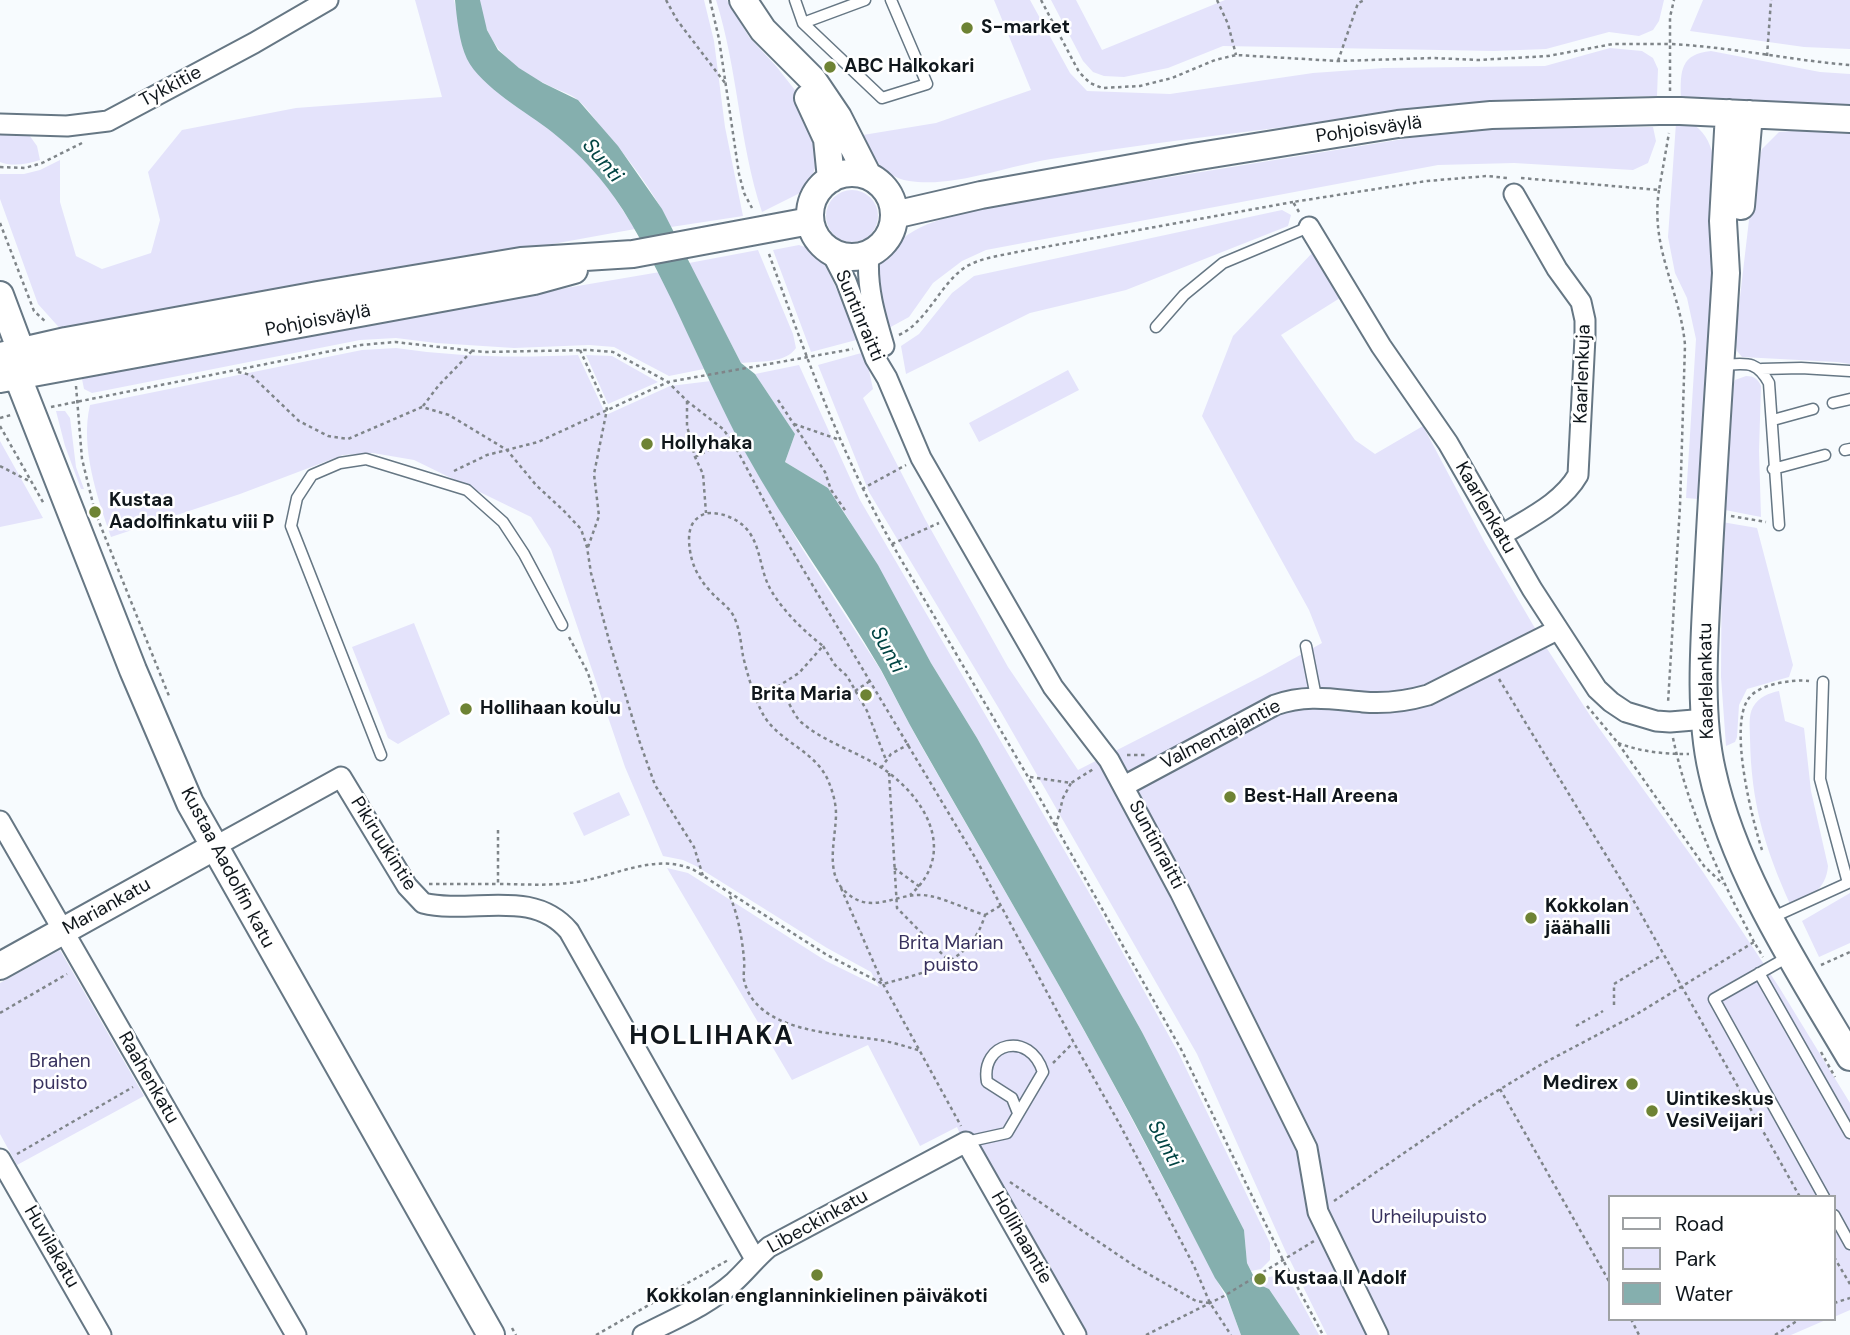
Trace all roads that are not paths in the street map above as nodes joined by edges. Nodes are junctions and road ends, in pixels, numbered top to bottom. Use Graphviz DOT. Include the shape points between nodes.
graph roads {
  1 [pos="328,0"];
  2 [pos="743,0"];
  3 [pos="794,0"];
  4 [pos="865,0"];
  5 [pos="891,0"];
  6 [pos="803,23"];
  7 [pos="782,50"];
  8 [pos="1739,113"];
  9 [pos="1850,119"];
  10 [pos="0,124"];
  11 [pos="868,176"];
  12 [pos="831,179"];
  13 [pos="1516,186"];
  14 [pos="894,215"];
  15 [pos="810,221"];
  16 [pos="1309,227"];
  17 [pos="831,252"];
  18 [pos="869,254"];
  19 [pos="0,295"];
  20 [pos="1156,327"];
  21 [pos="876,342"];
  22 [pos="8,364"];
  23 [pos="1720,365"];
  24 [pos="1762,369"];
  25 [pos="1850,372"];
  26 [pos="1850,399"];
  27 [pos="1833,403"];
  28 [pos="1813,409"];
  29 [pos="1773,420"];
  30 [pos="1825,456"];
  31 [pos="1773,469"];
  32 [pos="1779,525"];
  33 [pos="1502,535"];
  34 [pos="562,625"];
  35 [pos="1557,630"];
  36 [pos="1306,646"];
  37 [pos="1823,682"];
  38 [pos="1316,697"];
  39 [pos="1706,719"];
  40 [pos="381,755"];
  41 [pos="1124,786"];
  42 [pos="0,821"];
  43 [pos="214,847"];
  44 [pos="1849,882"];
  45 [pos="1770,918"];
  46 [pos="64,931"];
  47 [pos="1797,965"];
  48 [pos="0,966"];
  49 [pos="1759,973"];
  50 [pos="1850,1057"];
  51 [pos="1018,1113"];
  52 [pos="1850,1133"];
  53 [pos="966,1142"];
  54 [pos="1,1161"];
  55 [pos="1823,1195"];
  56 [pos="1836,1219"];
  57 [pos="1850,1244"];
  58 [pos="755,1259"];
  59 [pos="500,1329"];
  60 [pos="101,1335"];
  61 [pos="296,1335"];
  62 [pos="643,1335"];
  63 [pos="1076,1335"];
  64 [pos="1378,1335"];
  1 -- 10 [label="street, Tykkitie" via="108,121 67,126"];
  2 -- 7 [label="main road"];
  3 -- 6 [label="lane"];
  4 -- 6 [label="lane"];
  5 -- 6 [label="lane" via="927,84 882,98"];
  7 -- 11 [label="main road" via="813,80"];
  7 -- 12 [label="main road" via="817,112 827,139"];
  8 -- 9 [label="main road, Pohjoisväylä"];
  8 -- 14 [label="main road, Pohjoisväylä" via="1491,115 1398,124 1034,185"];
  8 -- 23 [label="main road, Kaarlelankatu" via="1740,221 1727,273"];
  11 -- 12 [label="main road" via="849,173"];
  11 -- 14 [label="main road" via="884,188"];
  12 -- 15 [label="main road" via="816,192"];
  13 -- 33 [label="street, Kaarlenkuja" via="1557,269 1581,302 1585,337 1578,475 1557,500"];
  14 -- 18 [label="main road" via="885,242"];
  15 -- 17 [label="main road" via="817,239"];
  15 -- 22 [label="main road, Pohjoisväylä" via="633,254 534,281"];
  16 -- 20 [label="lane" via="1223,263 1184,295"];
  16 -- 33 [label="street, Kaarlenkatu"];
  17 -- 18 [label="main road" via="850,258"];
  17 -- 21 [label="street, Suntinraitti"];
  18 -- 21 [label="street, Suntinraitti"];
  19 -- 22 [label="main road, Kustaa Aadolfin katu"];
  21 -- 41 [label="street, Suntinraitti" via="875,358 922,458 1053,687"];
  22 -- 43 [label="main road, Kustaa Aadolfin katu" via="31,410 152,716"];
  23 -- 24 [label="lane" via="1752,364"];
  23 -- 39 [label="main road, Kaarlelankatu" via="1707,599"];
  24 -- 25 [label="lane"];
  24 -- 29 [label="lane" via="1769,383"];
  26 -- 27 [label="lane"];
  28 -- 29 [label="lane"];
  29 -- 31 [label="lane"];
  30 -- 31 [label="lane"];
  31 -- 32 [label="lane"];
  33 -- 35 [label="street, Kaarlenkatu"];
  34 -- 40 [label="lane" via="503,522 467,490 366,459 340,463 312,475 297,498 291,526"];
  35 -- 38 [label="street, Valmentajantie" via="1428,695 1383,703"];
  35 -- 39 [label="street, Kaarlenkatu" via="1597,689 1626,712 1656,721"];
  36 -- 38 [label="lane"];
  37 -- 44 [label="lane" via="1820,779"];
  38 -- 41 [label="street, Valmentajantie" via="1292,699 1261,712"];
  39 -- 45 [label="main road, Kaarlelankatu" via="1709,754 1725,816"];
  41 -- 64 [label="street, Suntinraitti" via="1307,1148 1318,1212"];
  42 -- 46 [label="street, Raahenkatu"];
  43 -- 46 [label="main road, Mariankatu"];
  43 -- 58 [label="street, Pikiruukintie" via="341,777 413,894 424,903 527,907 562,923"];
  43 -- 59 [label="main road, Kustaa Aadolfin katu"];
  44 -- 45 [label="lane"];
  45 -- 47 [label="main road, Kaarlelankatu"];
  46 -- 48 [label="main road, Mariankatu"];
  46 -- 61 [label="street, Raahenkatu"];
  47 -- 49 [label="lane"];
  47 -- 50 [label="main road, Kaarlelankatu"];
  49 -- 52 [label="lane"];
  49 -- 55 [label="lane" via="1714,999"];
  51 -- 51 [label="lane" via="1043,1072 1036,1058 1016,1044 998,1050 987,1067 987,1082 1012,1098"];
  51 -- 53 [label="lane" via="1007,1133"];
  53 -- 58 [label="street, Libeckinkatu" via="769,1247"];
  53 -- 63 [label="street, Hollihaantie"];
  54 -- 60 [label="street, Huvilakatu"];
  56 -- 57 [label="lane"];
  58 -- 62 [label="street, Libeckinkatu" via="709,1301"];
}
